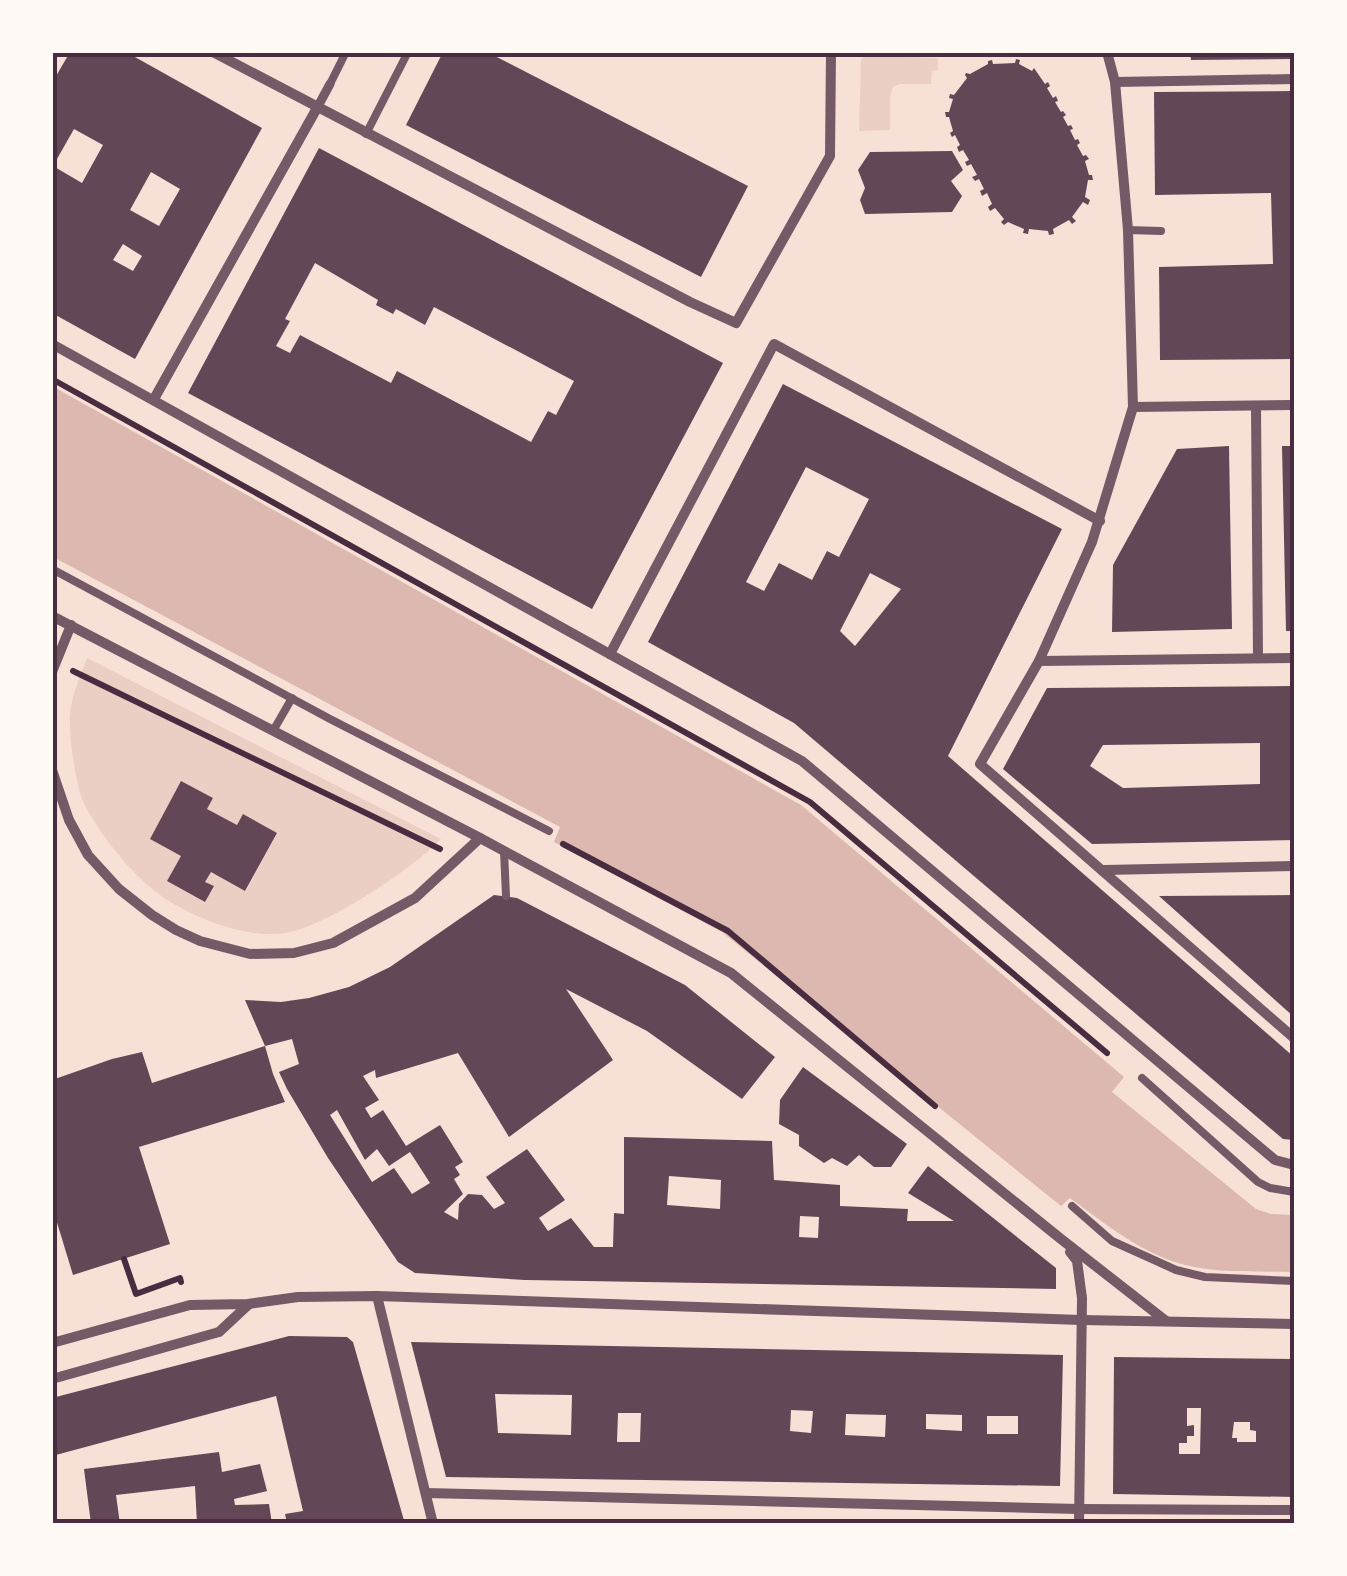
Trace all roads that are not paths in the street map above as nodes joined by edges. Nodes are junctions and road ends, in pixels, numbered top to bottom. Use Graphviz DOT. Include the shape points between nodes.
graph roads {
  1 [pos="213,52"];
  2 [pos="346,52"];
  3 [pos="408,52"];
  4 [pos="831,52"];
  5 [pos="1107,52"];
  6 [pos="1294,79"];
  7 [pos="1115,82"];
  8 [pos="330,84"];
  9 [pos="317,108"];
  10 [pos="366,134"];
  11 [pos="1128,230"];
  12 [pos="1161,232"];
  13 [pos="52,344"];
  14 [pos="154,399"];
  15 [pos="1294,405"];
  16 [pos="1256,406"];
  17 [pos="1133,407"];
  18 [pos="1100,521"];
  19 [pos="52,569"];
  20 [pos="52,616"];
  21 [pos="71,626"];
  22 [pos="610,654"];
  23 [pos="1258,658"];
  24 [pos="1294,658"];
  25 [pos="1038,661"];
  26 [pos="52,672"];
  27 [pos="292,698"];
  28 [pos="274,731"];
  29 [pos="52,770"];
  30 [pos="549,830"];
  31 [pos="480,838"];
  32 [pos="504,851"];
  33 [pos="1294,866"];
  34 [pos="1104,870"];
  35 [pos="506,896"];
  36 [pos="1294,1038"];
  37 [pos="1142,1078"];
  38 [pos="1294,1164"];
  39 [pos="1294,1192"];
  40 [pos="1072,1206"];
  41 [pos="1060,1240"];
  42 [pos="1294,1281"];
  43 [pos="377,1296"];
  44 [pos="248,1304"];
  45 [pos="1081,1320"];
  46 [pos="1166,1320"];
  47 [pos="1294,1324"];
  48 [pos="52,1343"];
  49 [pos="52,1379"];
  50 [pos="426,1493"];
  51 [pos="1079,1509"];
  52 [pos="1294,1510"];
  53 [pos="433,1524"];
  54 [pos="1079,1524"];
  1 -- 9 [label="street"];
  2 -- 8 [label="lane"];
  3 -- 10 [label="lane"];
  4 -- 10 [label="street" via="830,156 736,323"];
  5 -- 7 [label="street"];
  6 -- 7 [label="street"];
  7 -- 11 [label="street"];
  8 -- 9 [label="street"];
  9 -- 10 [label="street"];
  9 -- 14 [label="street"];
  11 -- 12 [label="lane"];
  11 -- 17 [label="street"];
  13 -- 14 [label="street"];
  14 -- 22 [label="street"];
  15 -- 16 [label="street"];
  16 -- 17 [label="street"];
  16 -- 23 [label="street"];
  17 -- 18 [label="street"];
  18 -- 22 [label="street" via="774,344"];
  18 -- 25 [label="street"];
  19 -- 27 [label="lane"];
  20 -- 21 [label="street"];
  21 -- 26 [label="street"];
  21 -- 28 [label="street"];
  22 -- 38 [label="street" via="802,760 1275,1160"];
  23 -- 24 [label="street"];
  23 -- 25 [label="street"];
  25 -- 34 [label="street" via="980,764"];
  27 -- 28 [label="lane"];
  27 -- 30 [label="lane"];
  28 -- 31 [label="street"];
  29 -- 31 [label="street" via="68,820 119,889 176,930 250,954 333,943 416,898"];
  31 -- 32 [label="street"];
  32 -- 35 [label="lane"];
  32 -- 41 [label="street" via="731,972"];
  33 -- 34 [label="street"];
  34 -- 36 [label="street"];
  37 -- 39 [label="lane" via="1258,1182"];
  40 -- 42 [label="lane" via="1112,1241 1176,1270"];
  41 -- 45 [label="street" via="1076,1261"];
  41 -- 46 [label="street"];
  43 -- 44 [label="street"];
  43 -- 45 [label="street"];
  43 -- 50 [label="street"];
  44 -- 48 [label="street" via="190,1305"];
  44 -- 49 [label="street" via="220,1332"];
  45 -- 46 [label="street"];
  45 -- 51 [label="street"];
  46 -- 47 [label="street"];
  50 -- 51 [label="street"];
  50 -- 53 [label="street"];
  51 -- 52 [label="street"];
  51 -- 54 [label="street"];
}
